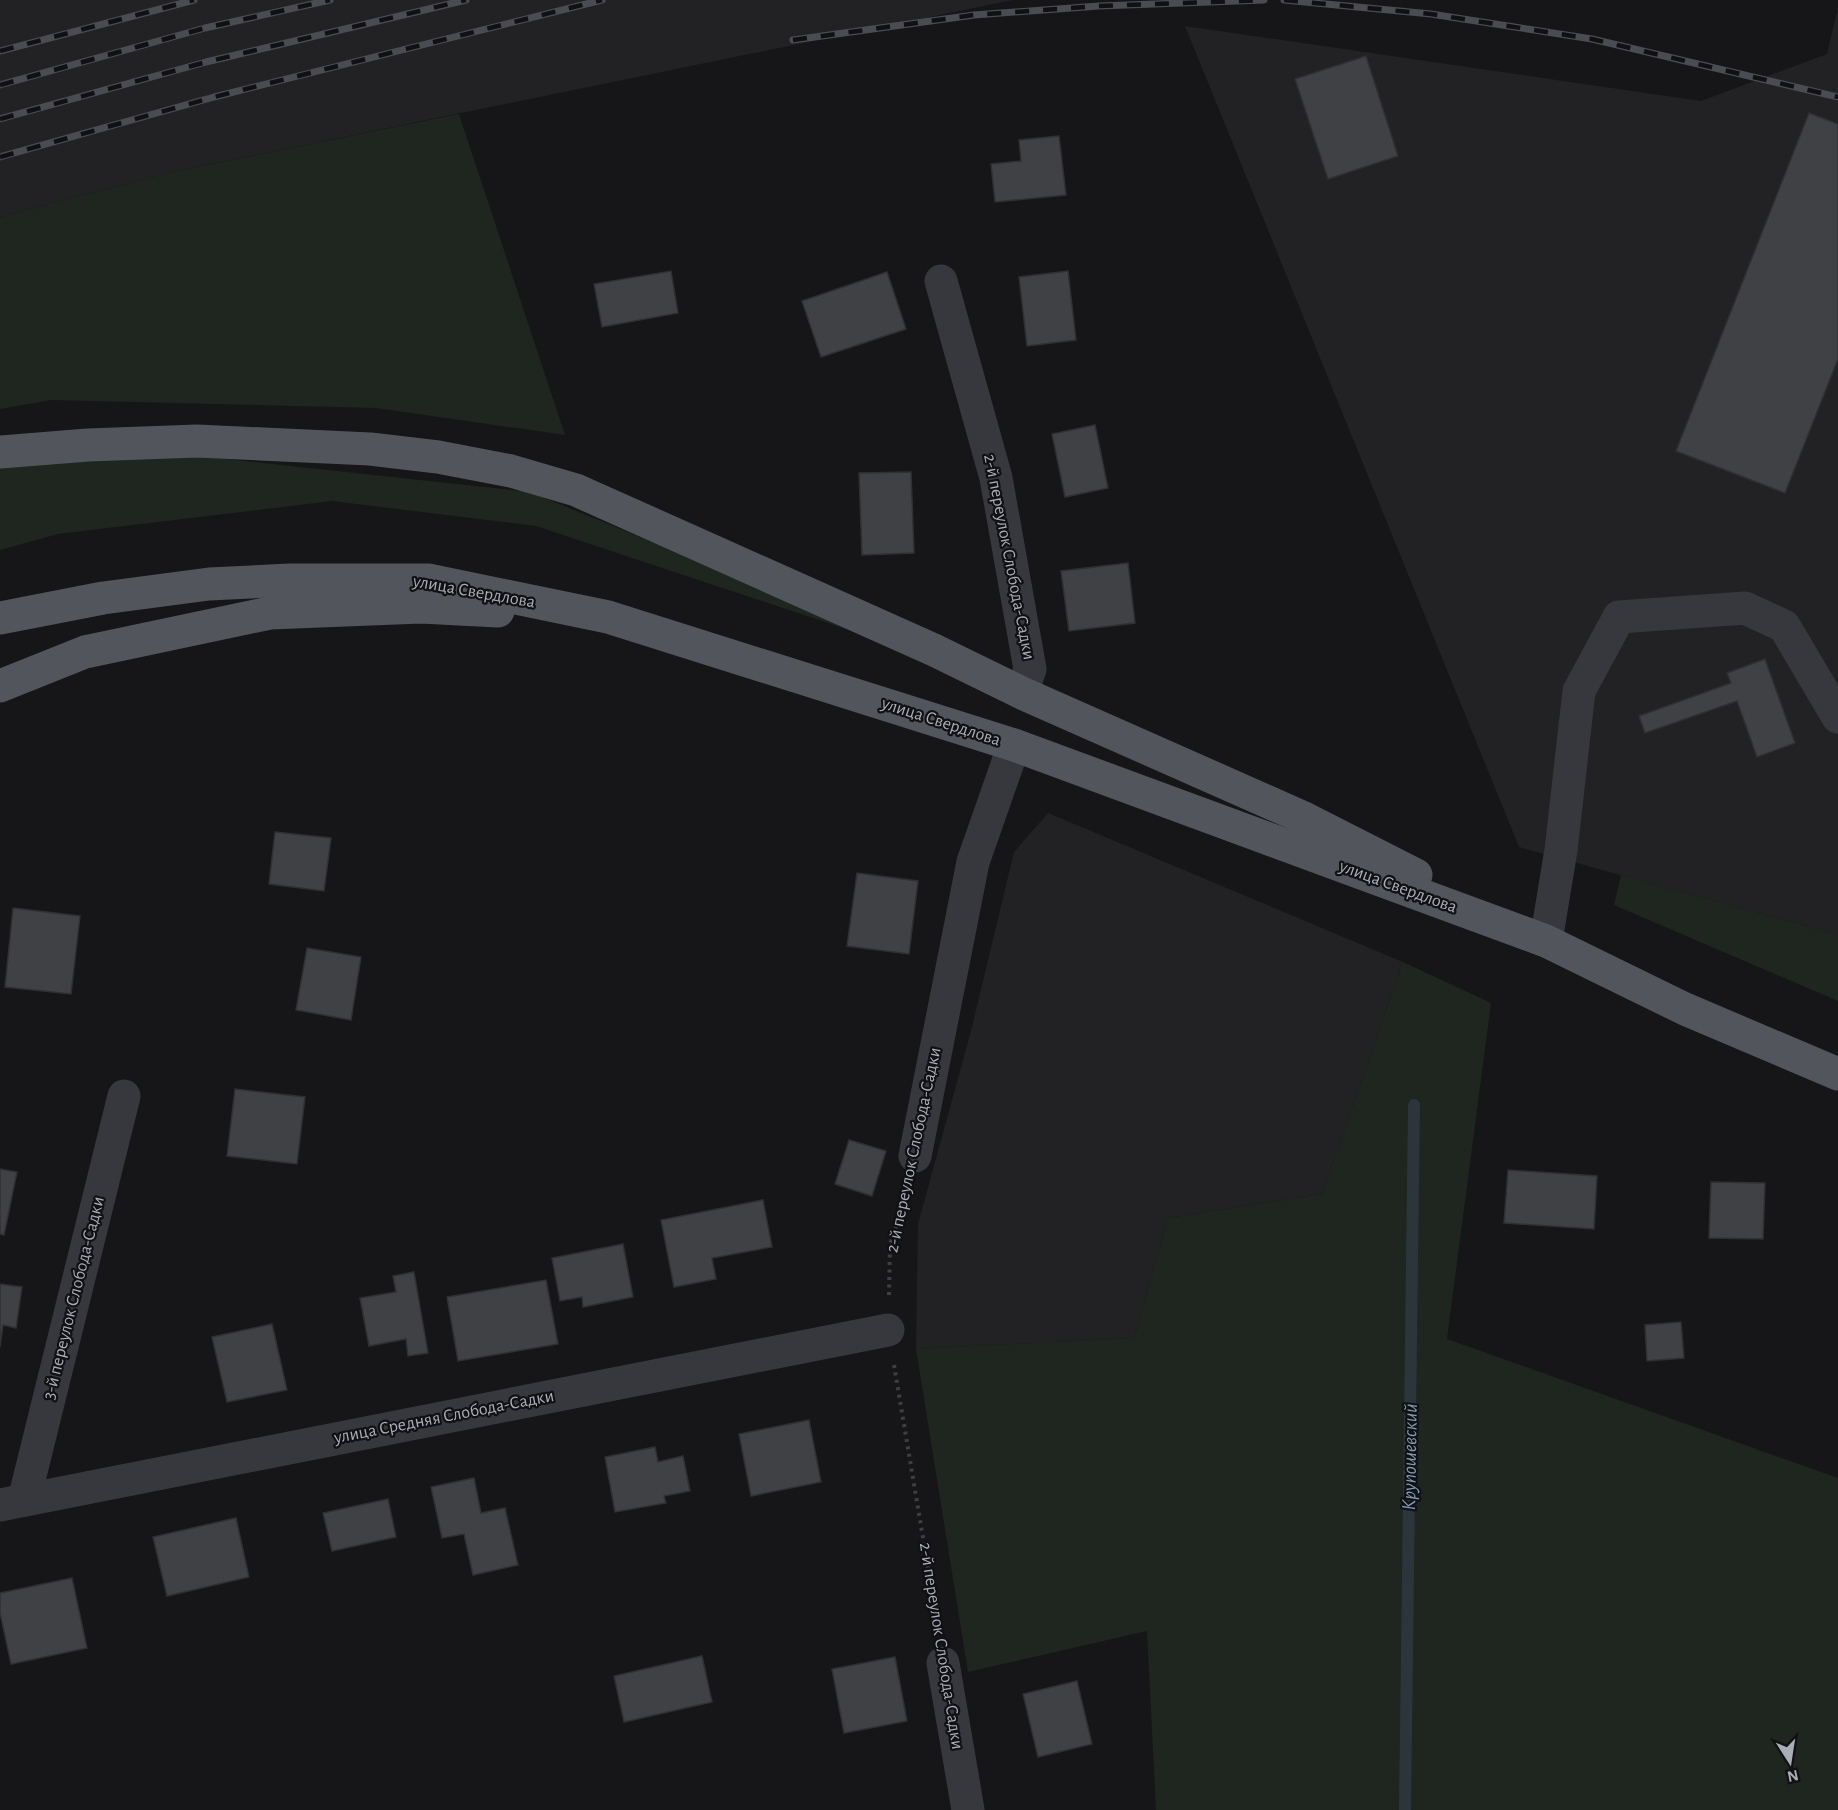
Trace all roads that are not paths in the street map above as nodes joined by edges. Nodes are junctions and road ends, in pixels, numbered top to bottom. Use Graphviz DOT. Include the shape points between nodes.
graph roads {
  1 [pos="941,281"];
  2 [pos="0,452"];
  3 [pos="608,617"];
  4 [pos="0,618"];
  5 [pos="0,686"];
  6 [pos="1022,693"];
  7 [pos="1838,717"];
  8 [pos="1014,745"];
  9 [pos="1546,941"];
  10 [pos="1838,1074"];
  11 [pos="124,1096"];
  12 [pos="915,1156"];
  13 [pos="888,1330"];
  14 [pos="12,1503"];
  15 [pos="944,1663"];
  16 [pos="968,1810"];
  1 -- 6 [label="street, 2-й переулок Слобода-Садки" via="996,478 1030,669"];
  2 -- 6 [label="main road" via="197,441 370,449 511,471 576,490"];
  3 -- 4 [label="main road, улица Свердлова" via="428,580 325,580 209,584 103,598"];
  3 -- 5 [label="main road" via="421,607 270,613 85,652"];
  3 -- 8 [label="main road, улица Свердлова"];
  6 -- 9 [label="main road" via="1302,817"];
  7 -- 9 [label="street" via="1784,626 1745,608 1619,617 1579,691"];
  8 -- 9 [label="main road, улица Свердлова"];
  8 -- 12 [label="street, 2-й переулок Слобода-Садки" via="973,862"];
  9 -- 10 [label="main road, улица Свердлова" via="1685,1009"];
  11 -- 14 [label="street, 3-й переулок Слобода-Садки"];
  13 -- 14 [label="street, улица Средняя Слобода-Садки"];
  15 -- 16 [label="street, 2-й переулок Слобода-Садки"];
}
